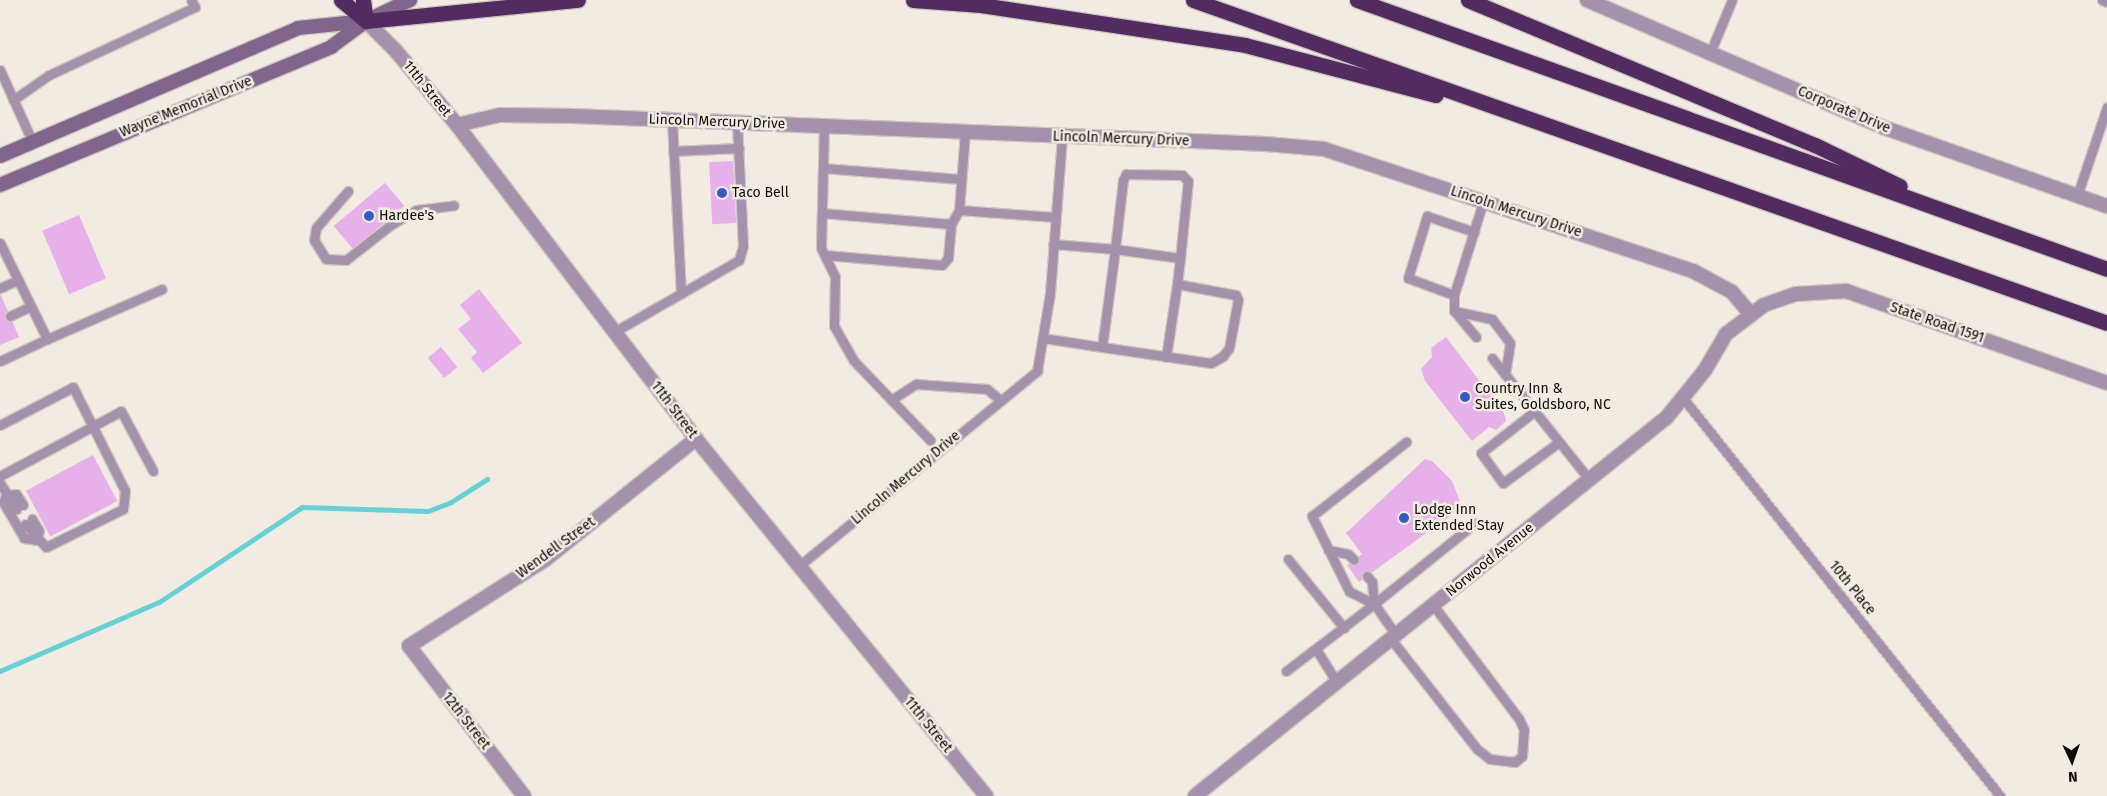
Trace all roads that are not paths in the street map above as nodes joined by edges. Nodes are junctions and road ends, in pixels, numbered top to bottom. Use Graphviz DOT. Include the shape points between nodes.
graph roads {
  1 [pos="191,0"];
  2 [pos="341,0"];
  3 [pos="363,0"];
  4 [pos="410,0"];
  5 [pos="578,0"];
  6 [pos="912,0"];
  7 [pos="1193,0"];
  8 [pos="1357,0"];
  9 [pos="1468,0"];
  10 [pos="1587,0"];
  11 [pos="1732,0"];
  12 [pos="2102,0"];
  13 [pos="2107,2"];
  14 [pos="366,21"];
  15 [pos="1710,53"];
  16 [pos="0,70"];
  17 [pos="13,100"];
  18 [pos="2107,107"];
  19 [pos="672,120"];
  20 [pos="1540,122"];
  21 [pos="737,123"];
  22 [pos="457,125"];
  23 [pos="824,125"];
  24 [pos="965,132"];
  25 [pos="1062,137"];
  26 [pos="33,143"];
  27 [pos="738,148"];
  28 [pos="673,151"];
  29 [pos="0,156"];
  30 [pos="823,168"];
  31 [pos="961,179"];
  32 [pos="0,185"];
  33 [pos="348,190"];
  34 [pos="2078,196"];
  35 [pos="1483,202"];
  36 [pos="454,205"];
  37 [pos="2107,206"];
  38 [pos="959,210"];
  39 [pos="822,213"];
  40 [pos="1055,217"];
  41 [pos="1968,220"];
  42 [pos="951,224"];
  43 [pos="1474,232"];
  44 [pos="0,243"];
  45 [pos="1053,244"];
  46 [pos="1115,250"];
  47 [pos="825,255"];
  48 [pos="1180,258"];
  49 [pos="4,262"];
  50 [pos="2107,269"];
  51 [pos="18,280"];
  52 [pos="1177,284"];
  53 [pos="0,288"];
  54 [pos="162,289"];
  55 [pos="681,294"];
  56 [pos="1454,295"];
  57 [pos="1764,305"];
  58 [pos="31,306"];
  59 [pos="1454,311"];
  60 [pos="1751,315"];
  61 [pos="10,316"];
  62 [pos="2107,323"];
  63 [pos="614,332"];
  64 [pos="1476,337"];
  65 [pos="1043,338"];
  66 [pos="47,339"];
  67 [pos="1102,347"];
  68 [pos="1166,357"];
  69 [pos="1492,358"];
  70 [pos="0,361"];
  71 [pos="1505,375"];
  72 [pos="2107,383"];
  73 [pos="1683,398"];
  74 [pos="891,400"];
  75 [pos="1000,400"];
  76 [pos="1535,411"];
  77 [pos="0,425"];
  78 [pos="93,426"];
  79 [pos="696,440"];
  80 [pos="930,440"];
  81 [pos="1406,442"];
  82 [pos="1559,442"];
  83 [pos="153,471"];
  84 [pos="0,476"];
  85 [pos="1589,479"];
  86 [pos="0,483"];
  87 [pos="6,495"];
  88 [pos="20,507"];
  89 [pos="28,521"];
  90 [pos="1475,523"];
  91 [pos="36,540"];
  92 [pos="1328,550"];
  93 [pos="1288,560"];
  94 [pos="1354,560"];
  95 [pos="799,566"];
  96 [pos="1367,576"];
  97 [pos="1374,604"];
  98 [pos="1433,605"];
  99 [pos="1344,628"];
  100 [pos="1394,637"];
  101 [pos="409,646"];
  102 [pos="1316,649"];
  103 [pos="1286,672"];
  104 [pos="1337,682"];
  105 [pos="524,796"];
  106 [pos="986,796"];
  107 [pos="1196,796"];
  108 [pos="2000,796"];
  1 -- 17 [label="lane" via="195,7 49,75"];
  2 -- 14 [label="highway"];
  3 -- 14 [label="highway"];
  4 -- 14 [label="main road, Wayne Memorial Drive"];
  5 -- 14 [label="highway"];
  6 -- 20 [label="highway" via="981,5 1246,45"];
  7 -- 20 [label="highway"];
  8 -- 41 [label="highway"];
  9 -- 41 [label="highway" via="1815,145"];
  10 -- 15 [label="street, Corporate Drive"];
  11 -- 15 [label="lane"];
  12 -- 13 [label="lane"];
  14 -- 22 [label="street, 11th Street" via="396,50"];
  14 -- 26 [label="main road, Wayne Memorial Drive" via="298,28"];
  14 -- 32 [label="main road, Wayne Memorial Drive" via="331,47"];
  15 -- 34 [label="street, Corporate Drive" via="1885,128"];
  16 -- 17 [label="lane"];
  17 -- 26 [label="lane"];
  18 -- 34 [label="lane"];
  19 -- 21 [label="street, Lincoln Mercury Drive"];
  19 -- 22 [label="street, Lincoln Mercury Drive" via="500,115"];
  19 -- 28 [label="lane"];
  20 -- 62 [label="highway"];
  21 -- 23 [label="street, Lincoln Mercury Drive"];
  21 -- 27 [label="lane"];
  22 -- 63 [label="street, 11th Street"];
  23 -- 24 [label="street, Lincoln Mercury Drive"];
  23 -- 30 [label="lane"];
  24 -- 25 [label="street, Lincoln Mercury Drive"];
  24 -- 31 [label="lane"];
  25 -- 35 [label="street, Lincoln Mercury Drive" via="1324,149"];
  25 -- 40 [label="lane"];
  26 -- 29 [label="main road, Wayne Memorial Drive"];
  27 -- 28 [label="lane"];
  27 -- 55 [label="lane" via="743,246 739,260"];
  28 -- 55 [label="lane"];
  30 -- 31 [label="lane"];
  30 -- 39 [label="lane"];
  31 -- 38 [label="lane"];
  33 -- 36 [label="lane" via="316,228 314,240 326,259 346,260 389,226 416,210"];
  34 -- 37 [label="street, Corporate Drive"];
  35 -- 43 [label="lane"];
  35 -- 60 [label="street, Lincoln Mercury Drive" via="1694,271 1732,292"];
  38 -- 40 [label="lane"];
  38 -- 42 [label="lane"];
  39 -- 42 [label="lane"];
  39 -- 47 [label="lane" via="821,248"];
  40 -- 45 [label="lane"];
  41 -- 50 [label="highway"];
  42 -- 47 [label="lane" via="948,258 942,265"];
  43 -- 56 [label="lane"];
  43 -- 56 [label="lane" via="1427,216 1408,278"];
  44 -- 49 [label="lane"];
  45 -- 46 [label="lane"];
  45 -- 65 [label="lane"];
  46 -- 48 [label="lane"];
  46 -- 48 [label="lane" via="1122,180 1126,174 1182,175 1188,181 1188,188"];
  46 -- 67 [label="lane"];
  47 -- 74 [label="lane" via="835,277 834,326 854,362"];
  48 -- 52 [label="lane"];
  49 -- 51 [label="lane"];
  51 -- 53 [label="lane"];
  51 -- 58 [label="lane"];
  52 -- 68 [label="lane"];
  52 -- 68 [label="lane" via="1226,292 1236,295 1238,300 1228,348 1223,356 1211,363"];
  54 -- 66 [label="lane"];
  55 -- 63 [label="lane"];
  56 -- 59 [label="lane"];
  57 -- 60 [label="street, Norwood Avenue"];
  57 -- 72 [label="street, State Road 1591" via="1796,294 1846,291"];
  58 -- 61 [label="lane"];
  58 -- 66 [label="lane"];
  59 -- 64 [label="lane"];
  59 -- 71 [label="lane" via="1492,319 1510,343"];
  60 -- 73 [label="street, Norwood Avenue" via="1726,334 1706,370"];
  63 -- 79 [label="street, 11th Street"];
  65 -- 67 [label="lane"];
  65 -- 75 [label="lane, Lincoln Mercury Drive" via="1038,371"];
  66 -- 70 [label="lane"];
  67 -- 68 [label="lane"];
  69 -- 71 [label="lane"];
  71 -- 76 [label="lane"];
  73 -- 85 [label="street, Norwood Avenue" via="1667,417"];
  73 -- 108 [label="lane, 10th Place"];
  74 -- 75 [label="lane" via="916,384 987,389"];
  74 -- 80 [label="lane"];
  75 -- 95 [label="lane, Lincoln Mercury Drive"];
  76 -- 82 [label="lane"];
  76 -- 82 [label="lane" via="1481,452 1503,483"];
  77 -- 78 [label="lane" via="73,387"];
  78 -- 83 [label="lane" via="121,410"];
  78 -- 84 [label="lane"];
  78 -- 91 [label="lane" via="126,491 123,509 46,547"];
  79 -- 95 [label="street, 11th Street"];
  79 -- 101 [label="street, Wendell Street" via="546,559"];
  81 -- 92 [label="lane" via="1312,516"];
  82 -- 85 [label="lane"];
  85 -- 98 [label="street, Norwood Avenue"];
  86 -- 87 [label="lane"];
  87 -- 88 [label="lane"];
  87 -- 91 [label="lane" via="3,502 24,538"];
  89 -- 91 [label="lane" via="38,531"];
  90 -- 97 [label="lane"];
  92 -- 94 [label="lane" via="1348,554"];
  92 -- 97 [label="lane" via="1349,591"];
  93 -- 99 [label="lane"];
  95 -- 106 [label="street, 11th Street"];
  96 -- 97 [label="lane" via="1372,582"];
  97 -- 99 [label="lane"];
  97 -- 100 [label="lane"];
  98 -- 100 [label="street, Norwood Avenue"];
  98 -- 100 [label="lane" via="1519,719 1524,730 1523,748 1522,756 1515,762 1490,759 1477,749"];
  99 -- 102 [label="lane"];
  100 -- 104 [label="street, Norwood Avenue"];
  101 -- 105 [label="street, 12th Street"];
  102 -- 103 [label="lane"];
  102 -- 104 [label="lane"];
  104 -- 107 [label="street, Norwood Avenue"];
}
